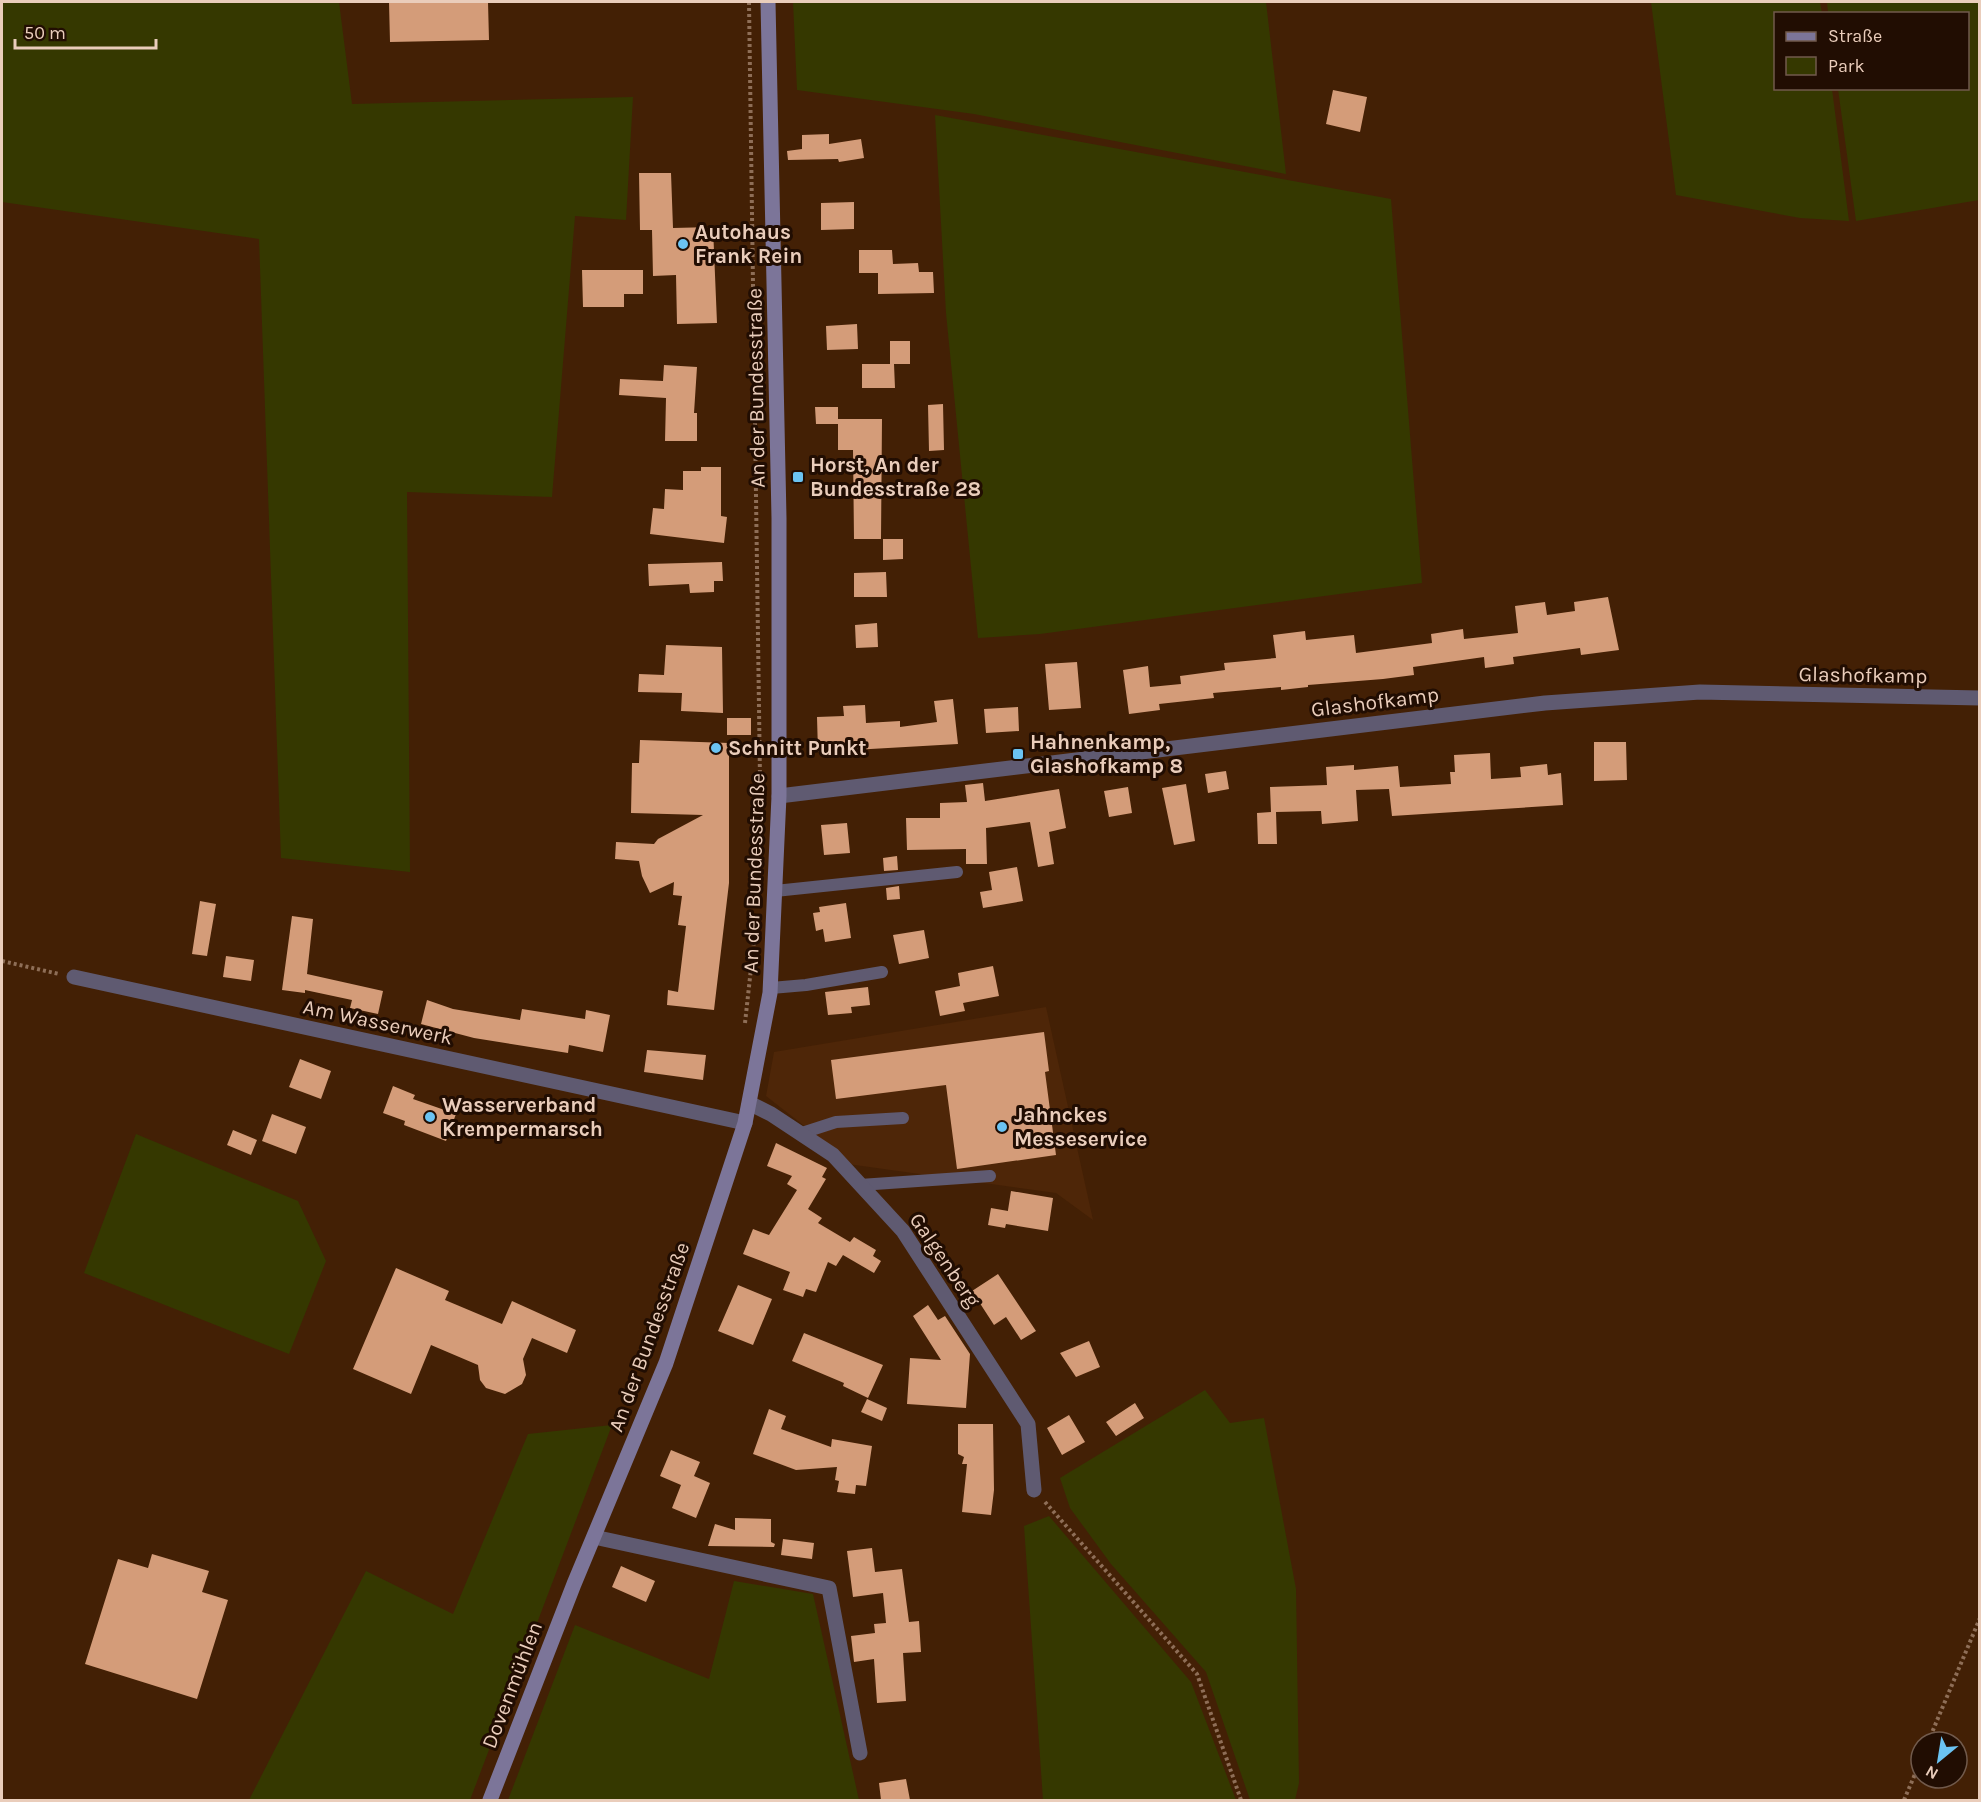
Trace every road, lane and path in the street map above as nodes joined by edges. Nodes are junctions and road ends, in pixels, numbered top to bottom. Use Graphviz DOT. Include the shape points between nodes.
graph roads {
  1 [pos="749,2"];
  2 [pos="768,2"];
  3 [pos="1980,698"];
  4 [pos="760,785"];
  5 [pos="779,796"];
  6 [pos="957,872"];
  7 [pos="775,891"];
  8 [pos="754,936"];
  9 [pos="2,961"];
  10 [pos="882,972"];
  11 [pos="74,977"];
  12 [pos="771,988"];
  13 [pos="743,1034"];
  14 [pos="751,1104"];
  15 [pos="903,1118"];
  16 [pos="745,1123"];
  17 [pos="802,1133"];
  18 [pos="990,1176"];
  19 [pos="860,1185"];
  20 [pos="1034,1490"];
  21 [pos="594,1537"];
  22 [pos="574,1584"];
  23 [pos="1980,1618"];
  24 [pos="1933,1730"];
  25 [pos="860,1753"];
  26 [pos="490,1800"];
  27 [pos="1241,1800"];
  1 -- 4 [label="path"];
  2 -- 5 [label="main road, An der Bundesstraße" via="779,518"];
  3 -- 5 [label="street, Glashofkamp" via="1700,692 1545,703"];
  5 -- 7 [label="main road, An der Bundesstraße"];
  6 -- 7 [label="lane"];
  7 -- 12 [label="main road, An der Bundesstraße"];
  8 -- 13 [label="path"];
  9 -- 11 [label="path"];
  10 -- 12 [label="lane"];
  11 -- 16 [label="street, Am Wasserwerk"];
  12 -- 14 [label="main road, An der Bundesstraße"];
  14 -- 16 [label="main road, An der Bundesstraße"];
  14 -- 17 [label="street, Galgenberg"];
  15 -- 17 [label="lane" via="836,1122"];
  16 -- 21 [label="main road, An der Bundesstraße" via="666,1363"];
  17 -- 19 [label="street, Galgenberg" via="833,1155"];
  18 -- 19 [label="lane"];
  19 -- 20 [label="street, Galgenberg" via="903,1231 1028,1424"];
  20 -- 27 [label="path" via="1197,1674"];
  21 -- 22 [label="main road, An der Bundesstraße"];
  21 -- 25 [label="street" via="830,1588"];
  22 -- 26 [label="main road, Dovenmühlen"];
  23 -- 24 [label="path"];
}
